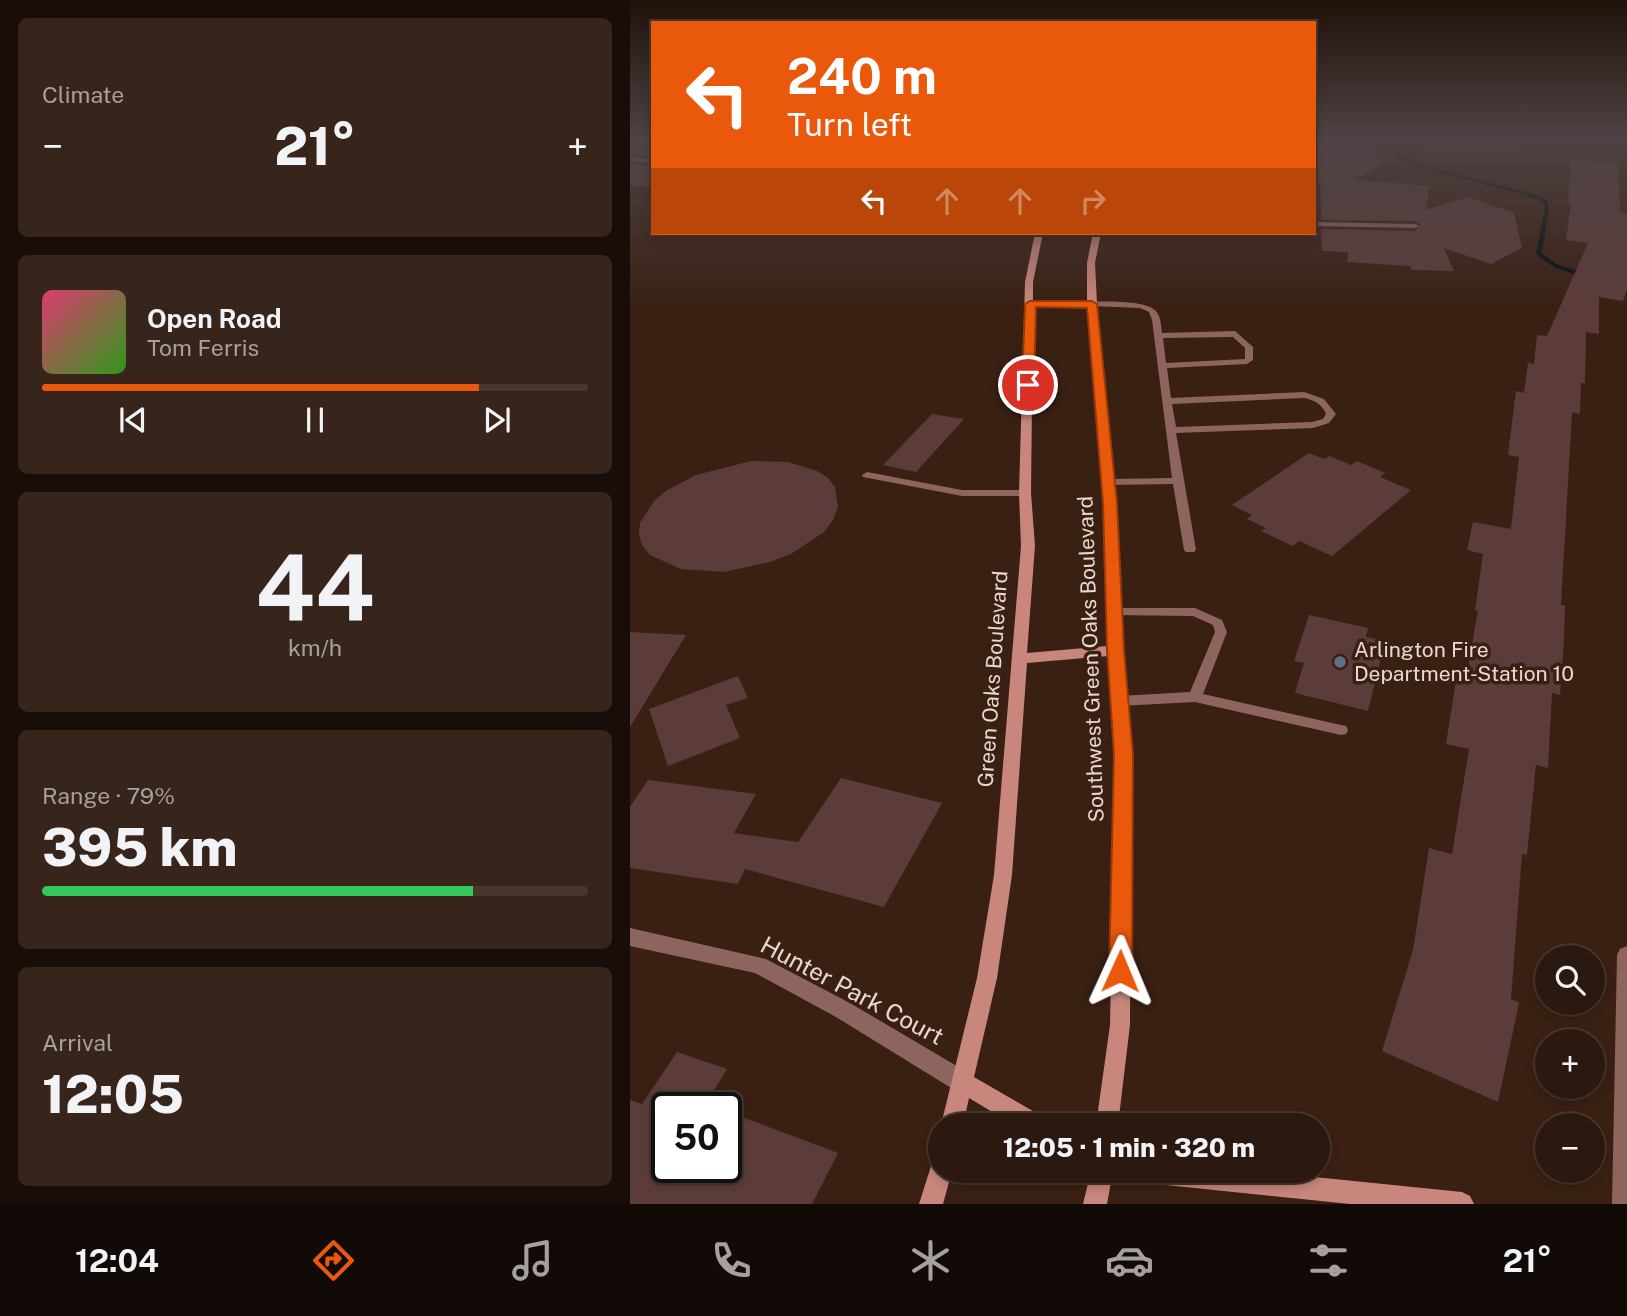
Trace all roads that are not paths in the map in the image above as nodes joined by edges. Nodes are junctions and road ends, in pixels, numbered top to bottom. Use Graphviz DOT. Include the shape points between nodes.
graph roads {
  1 [pos="1316,224"];
  2 [pos="1415,226"];
  3 [pos="1039,235"];
  4 [pos="1097,235"];
  5 [pos="1030,304"];
  6 [pos="1092,304"];
  7 [pos="1158,336"];
  8 [pos="1162,366"];
  9 [pos="1167,401"];
  10 [pos="1171,430"];
  11 [pos="867,475"];
  12 [pos="1178,481"];
  13 [pos="1108,482"];
  14 [pos="1025,493"];
  15 [pos="1190,550"];
  16 [pos="1114,611"];
  17 [pos="1115,650"];
  18 [pos="1019,659"];
  19 [pos="1195,697"];
  20 [pos="1119,701"];
  21 [pos="1341,730"];
  22 [pos="630,937"];
  23 [pos="1627,955"];
  24 [pos="964,1083"];
  25 [pos="955,1113"];
  26 [pos="1014,1113"];
  27 [pos="1108,1113"];
  28 [pos="937,1183"];
  29 [pos="1099,1183"];
  30 [pos="1261,1183"];
  31 [pos="931,1204"];
  32 [pos="1095,1204"];
  33 [pos="1462,1204"];
  34 [pos="1624,1204"];
  1 -- 2 [label="street"];
  3 -- 5 [label="main road, Green Oaks Boulevard" via="1029,282"];
  4 -- 6 [label="main road, Southwest Green Oaks Boulevard" via="1091,263"];
  5 -- 6 [label="main road"];
  5 -- 14 [label="main road, Green Oaks Boulevard"];
  6 -- 7 [label="lane" via="1141,306 1152,311"];
  6 -- 13 [label="main road, Southwest Green Oaks Boulevard"];
  7 -- 8 [label="lane"];
  7 -- 8 [label="lane" via="1235,334 1249,348 1249,360 1244,362"];
  8 -- 9 [label="lane"];
  9 -- 10 [label="lane"];
  9 -- 10 [label="lane" via="1304,396 1327,404 1331,414 1313,425"];
  10 -- 12 [label="lane"];
  11 -- 14 [label="lane" via="962,493"];
  12 -- 13 [label="lane"];
  12 -- 15 [label="lane"];
  13 -- 16 [label="main road, Southwest Green Oaks Boulevard"];
  14 -- 18 [label="main road, Green Oaks Boulevard" via="1028,546"];
  16 -- 17 [label="main road, Southwest Green Oaks Boulevard"];
  16 -- 19 [label="lane" via="1195,612 1218,623 1221,632"];
  17 -- 18 [label="main road"];
  17 -- 20 [label="main road, Southwest Green Oaks Boulevard"];
  18 -- 24 [label="main road, Green Oaks Boulevard" via="1003,874"];
  19 -- 20 [label="lane"];
  19 -- 21 [label="lane"];
  20 -- 27 [label="main road, Southwest Green Oaks Boulevard" via="1124,755 1119,1025"];
  22 -- 24 [label="street, Hunter Park Court" via="759,965"];
  23 -- 34 [label="street"];
  24 -- 25 [label="main road, Green Oaks Boulevard"];
  24 -- 26 [label="main road"];
  28 -- 31 [label="main road"];
  29 -- 32 [label="main road"];
  30 -- 33 [label="main road"];
}
